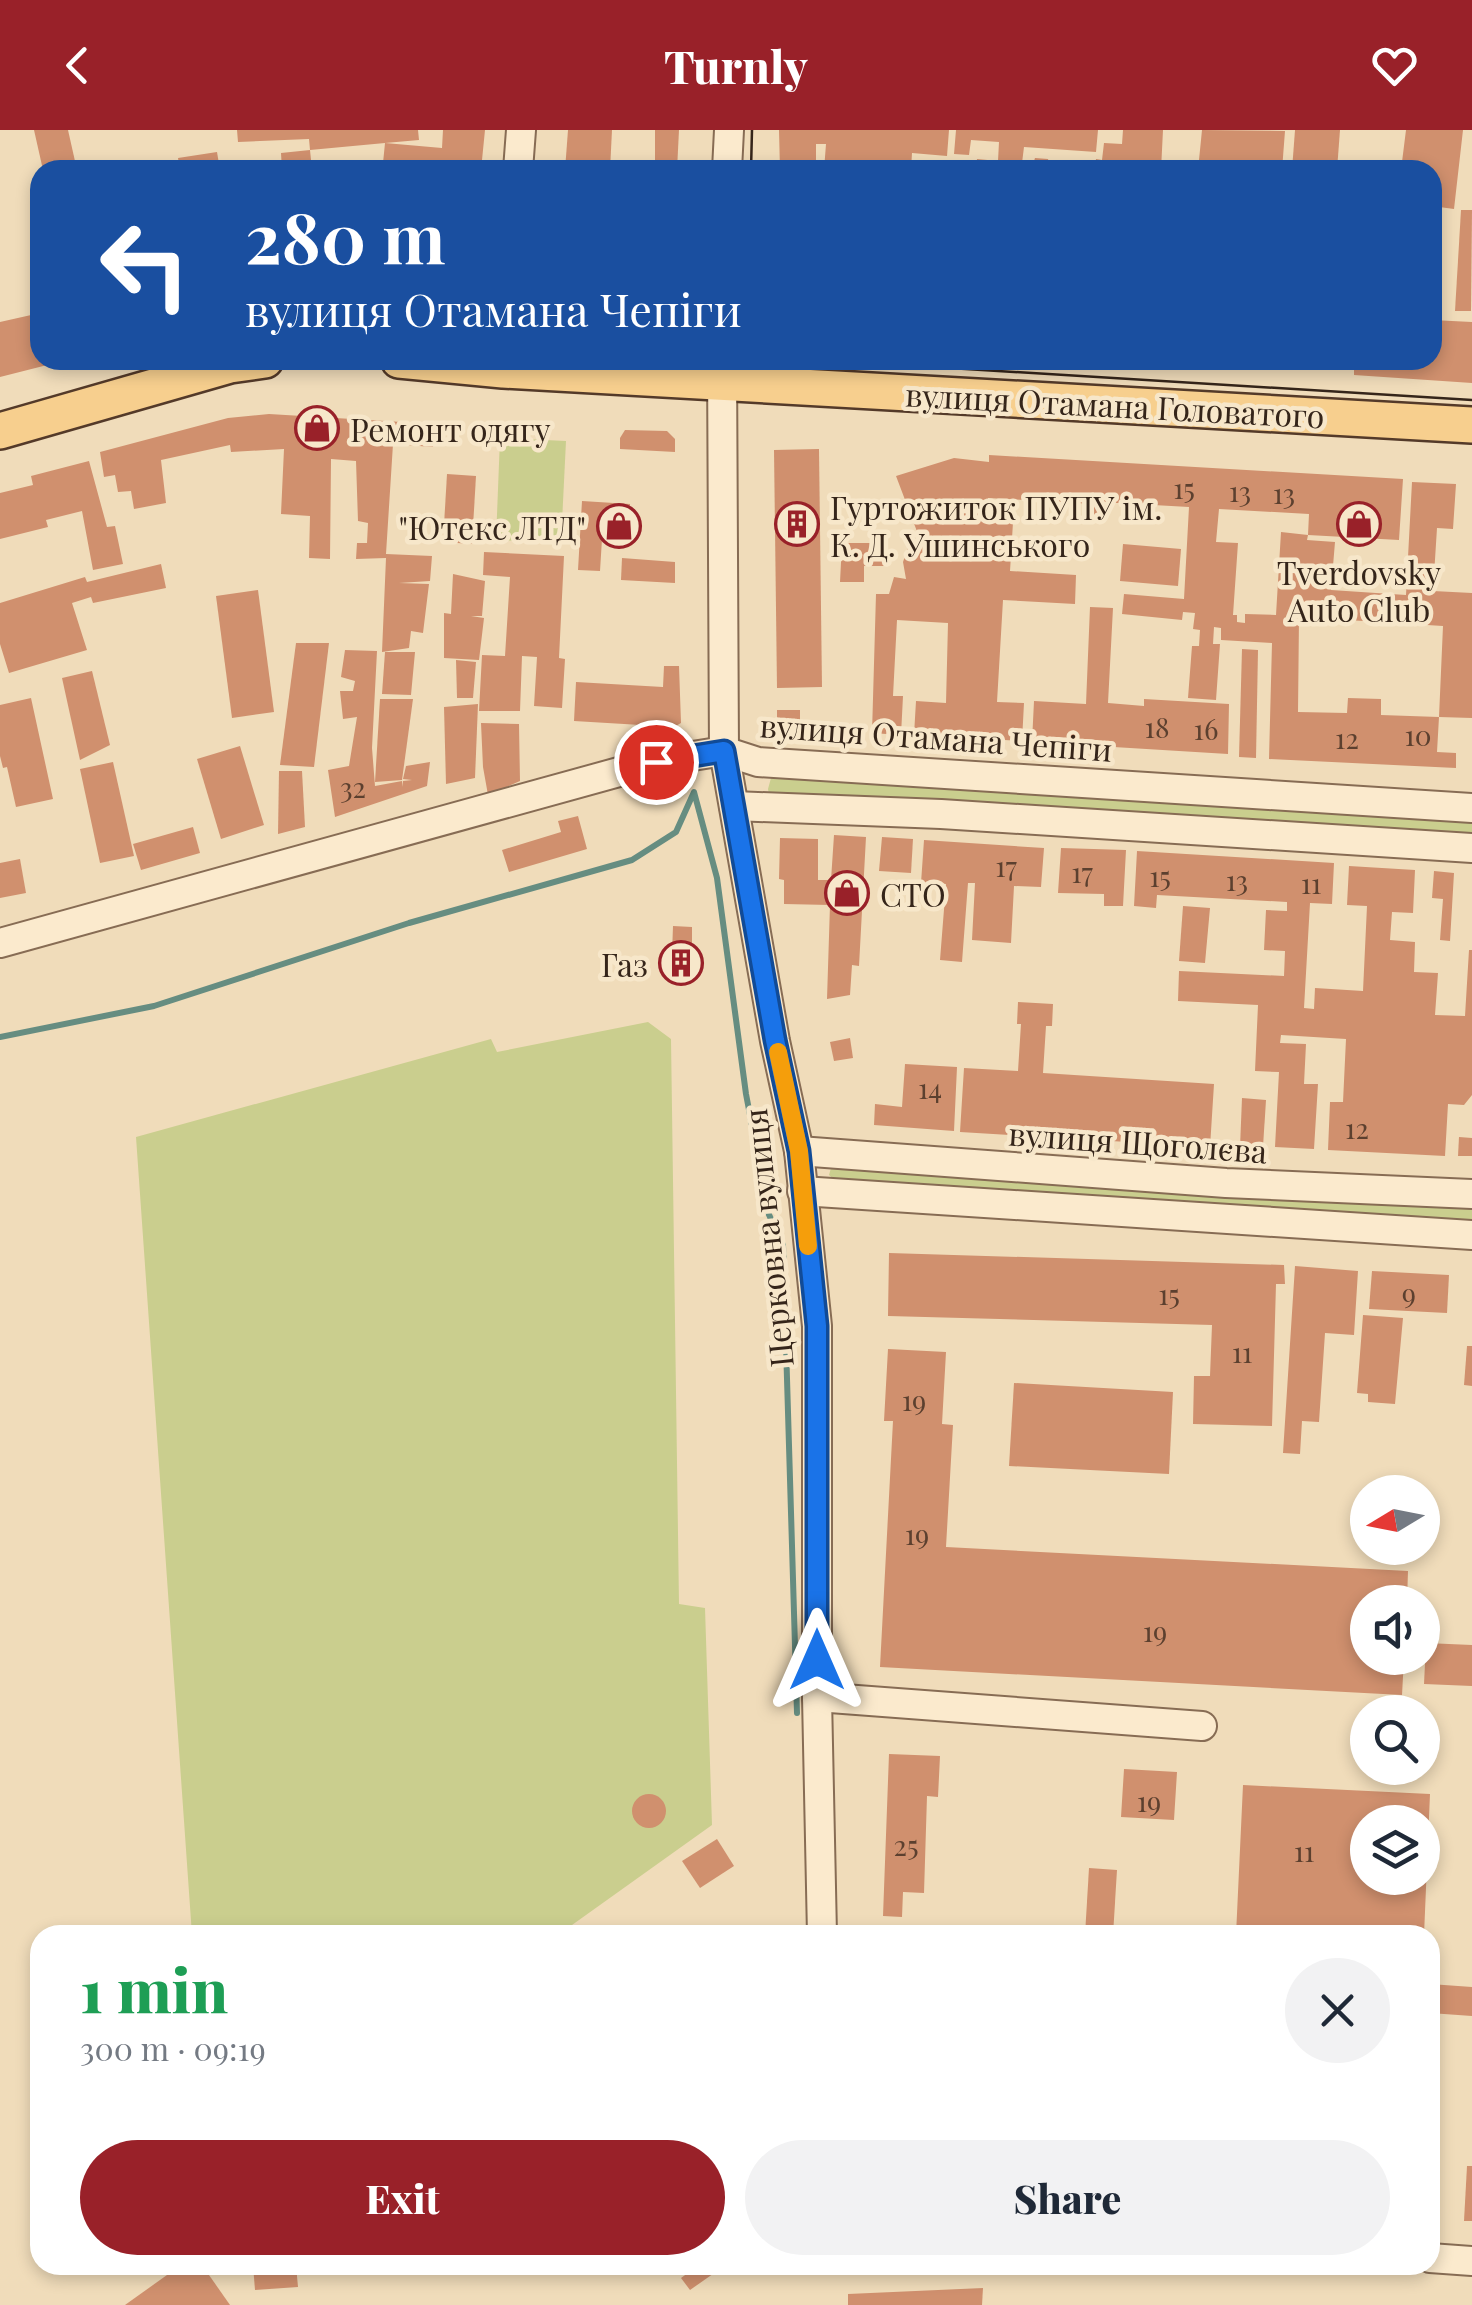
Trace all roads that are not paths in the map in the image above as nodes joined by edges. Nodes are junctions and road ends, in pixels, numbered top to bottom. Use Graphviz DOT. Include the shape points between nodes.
graph roads {
  1 [pos="521,130"];
  2 [pos="729,130"];
  3 [pos="519,160"];
  4 [pos="728,160"];
  5 [pos="212,370"];
  6 [pos="722,370"];
  7 [pos="1472,426"];
  8 [pos="0,430"];
  9 [pos="724,751"];
  10 [pos="734,806"];
  11 [pos="1472,808"];
  12 [pos="1472,848"];
  13 [pos="0,943"];
  14 [pos="799,1151"];
  15 [pos="802,1191"];
  16 [pos="1472,1194"];
  17 [pos="1472,1235"];
  18 [pos="817,1697"];
  19 [pos="1202,1726"];
  20 [pos="822,1925"];
  21 [pos="1440,2259"];
  22 [pos="1472,2261"];
  1 -- 3 [label="street"];
  2 -- 4 [label="street"];
  5 -- 8 [label="main road"];
  6 -- 7 [label="main road, вулиця Отамана Головатого"];
  6 -- 9 [label="street, Церковна вулиця"];
  9 -- 10 [label="street, Церковна вулиця"];
  9 -- 11 [label="street, вулиця Отамана Чепіги" via="761,762"];
  9 -- 13 [label="street, вулиця Отамана Чепіги" via="656,762"];
  10 -- 12 [label="street"];
  10 -- 14 [label="street, Церковна вулиця"];
  14 -- 15 [label="street, Церковна вулиця"];
  14 -- 16 [label="street, вулиця Щоголєва"];
  15 -- 17 [label="street"];
  15 -- 18 [label="street, Церковна вулиця" via="817,1326"];
  18 -- 19 [label="street"];
  18 -- 20 [label="street, Церковна вулиця"];
  21 -- 22 [label="street"];
}
